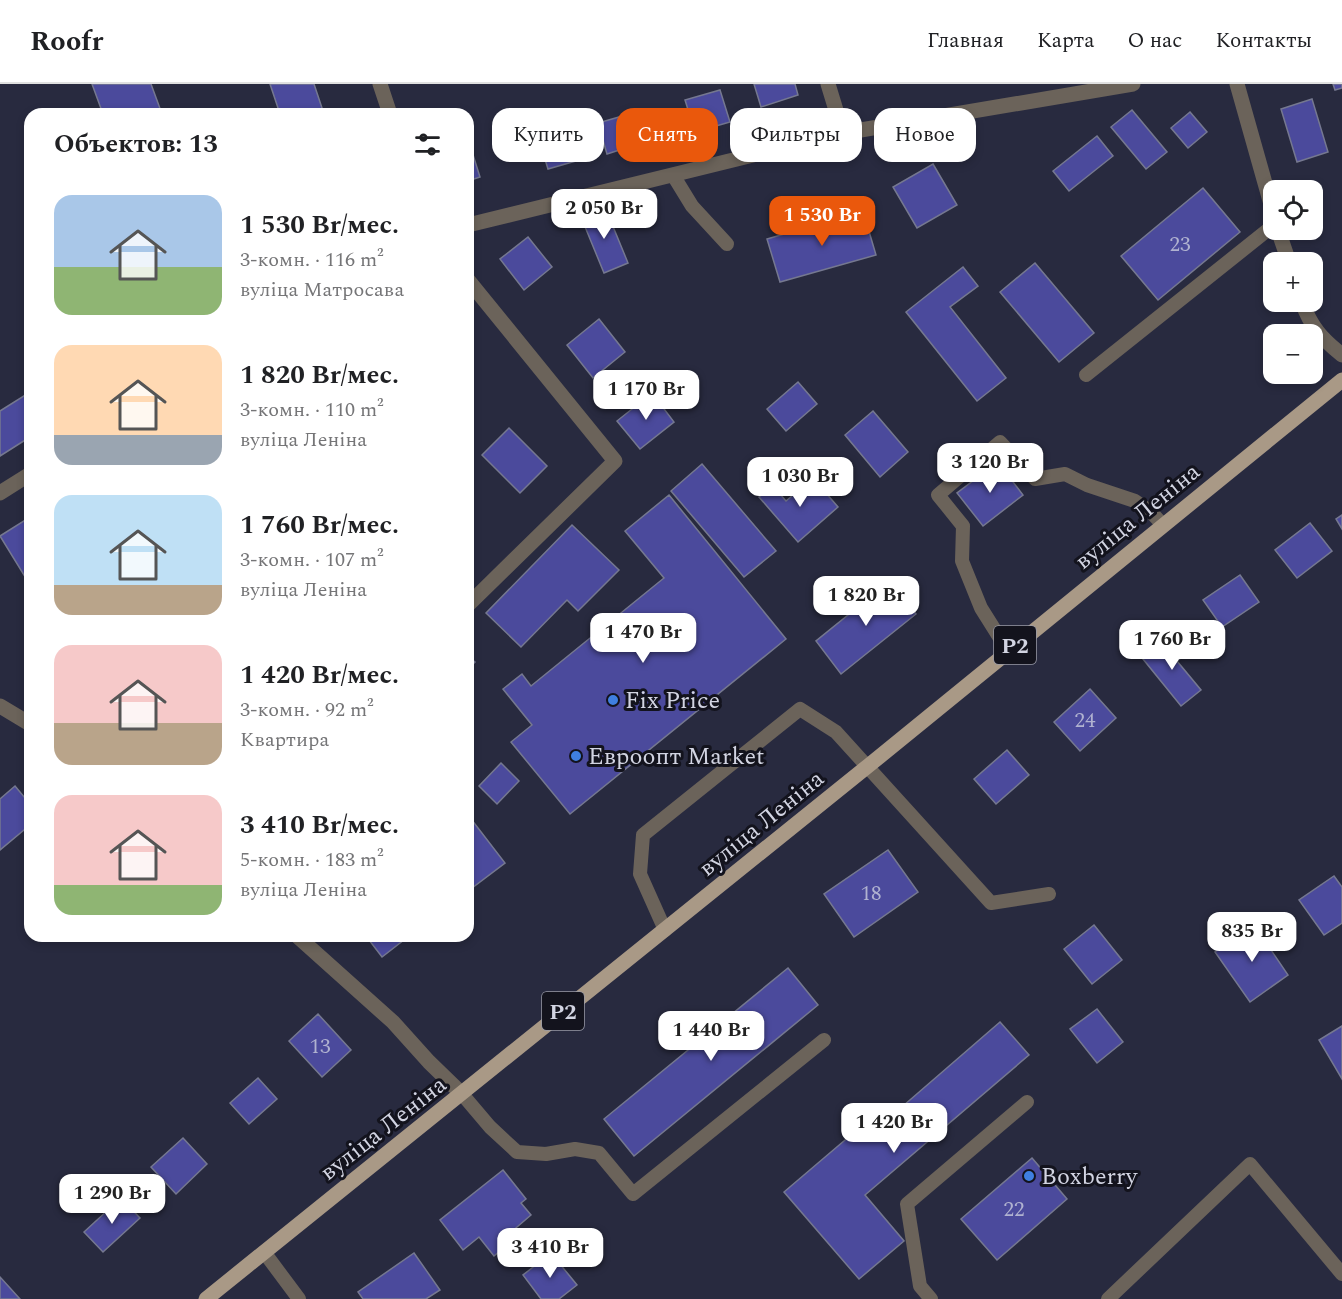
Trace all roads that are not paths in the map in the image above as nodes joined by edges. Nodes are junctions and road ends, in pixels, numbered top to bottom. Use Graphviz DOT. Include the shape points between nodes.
graph roads {
  1 [pos="380,84"];
  2 [pos="828,84"];
  3 [pos="1133,84"];
  4 [pos="1236,84"];
  5 [pos="388,108"];
  6 [pos="835,108"];
  7 [pos="862,130"];
  8 [pos="730,161"];
  9 [pos="673,175"];
  10 [pos="1264,180"];
  11 [pos="474,224"];
  12 [pos="1263,234"];
  13 [pos="726,244"];
  14 [pos="474,287"];
  15 [pos="1306,312"];
  16 [pos="1342,355"];
  17 [pos="1086,375"];
  18 [pos="1342,380"];
  19 [pos="24,478"];
  20 [pos="0,493"];
  21 [pos="1162,524"];
  22 [pos="474,599"];
  23 [pos="1008,651"];
  24 [pos="2,710"];
  25 [pos="24,721"];
  26 [pos="868,766"];
  27 [pos="1049,894"];
  28 [pos="665,930"];
  29 [pos="304,942"];
  30 [pos="824,1040"];
  31 [pos="462,1094"];
  32 [pos="1027,1102"];
  33 [pos="264,1252"];
  34 [pos="1342,1274"];
  35 [pos="206,1299"];
  36 [pos="299,1299"];
  37 [pos="931,1299"];
  38 [pos="1108,1299"];
  1 -- 5 [label="street"];
  2 -- 6 [label="street"];
  3 -- 7 [label="street"];
  4 -- 10 [label="street"];
  8 -- 9 [label="street"];
  9 -- 11 [label="street"];
  9 -- 13 [label="lane" via="692,206"];
  12 -- 17 [label="lane"];
  14 -- 22 [label="street" via="615,461"];
  15 -- 16 [label="street" via="1323,340"];
  18 -- 21 [label="main road, вуліца Леніна / Р2"];
  19 -- 20 [label="street"];
  21 -- 23 [label="main road, вуліца Леніна / Р2"];
  21 -- 23 [label="lane" via="1135,501 1065,474 1035,479 1000,442 938,495 963,526 962,561 981,608"];
  23 -- 26 [label="main road, вуліца Леніна / Р2"];
  24 -- 25 [label="street"];
  26 -- 27 [label="lane" via="991,903"];
  26 -- 28 [label="main road, вуліца Леніна / Р2"];
  26 -- 28 [label="lane" via="836,732 800,708 652,827 643,835 640,874"];
  28 -- 31 [label="main road, вуліца Леніна / Р2"];
  29 -- 31 [label="street" via="393,1022"];
  30 -- 31 [label="lane" via="633,1194 599,1153 575,1149 546,1154 517,1152"];
  31 -- 33 [label="main road, вуліца Леніна / Р2"];
  32 -- 37 [label="lane" via="907,1204 920,1286"];
  33 -- 35 [label="main road, вуліца Леніна / Р2"];
  33 -- 36 [label="lane"];
  34 -- 38 [label="lane" via="1250,1164"];
}
